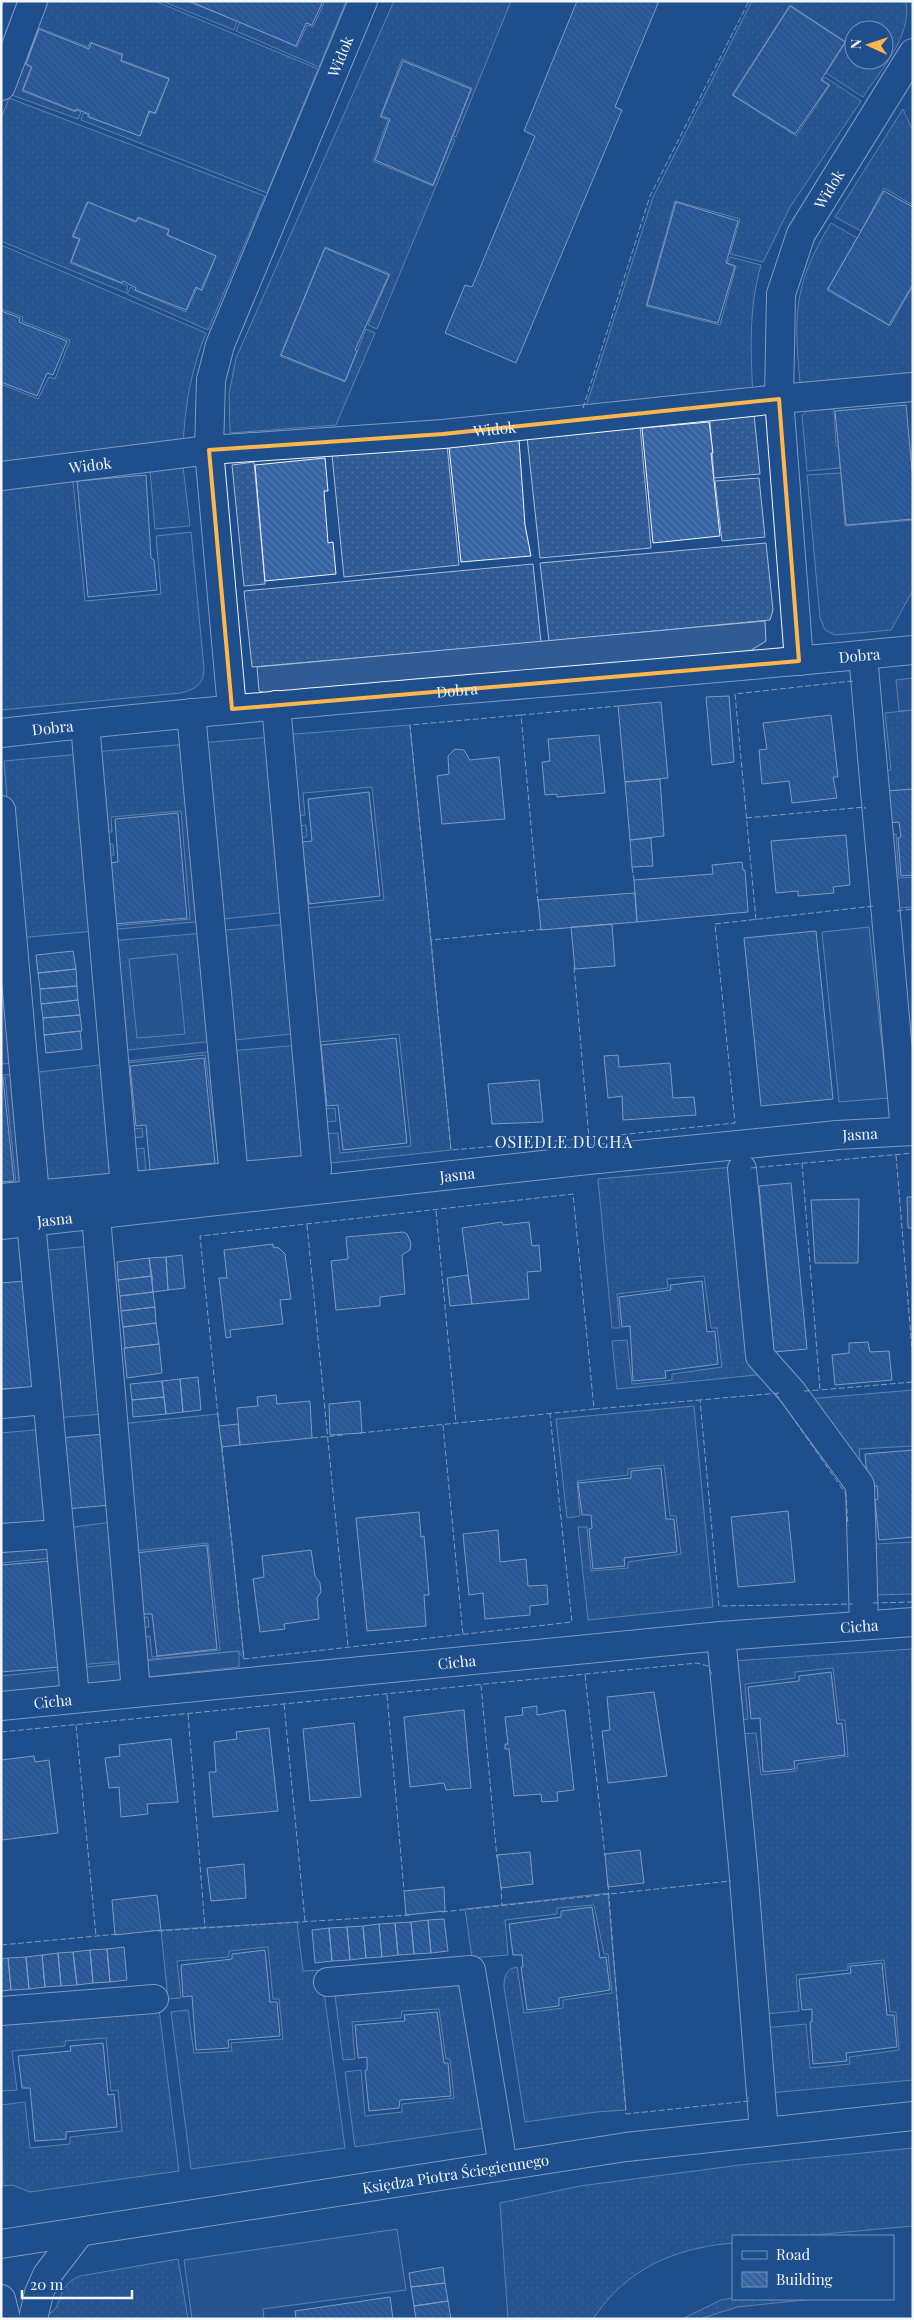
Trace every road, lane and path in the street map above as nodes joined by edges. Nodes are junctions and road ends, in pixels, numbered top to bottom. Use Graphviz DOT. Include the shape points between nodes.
graph roads {
  1 [pos="33,1"];
  2 [pos="363,1"];
  3 [pos="913,53"];
  4 [pos="1,86"];
  5 [pos="913,388"];
  6 [pos="779,399"];
  7 [pos="209,450"];
  8 [pos="1,476"];
  9 [pos="913,650"];
  10 [pos="863,655"];
  11 [pos="799,661"];
  12 [pos="276,705"];
  13 [pos="232,709"];
  14 [pos="191,714"];
  15 [pos="85,724"];
  16 [pos="1,733"];
  17 [pos="1,810"];
  18 [pos="1,814"];
  19 [pos="909,1131"];
  20 [pos="742,1169"];
  21 [pos="234,1177"];
  22 [pos="124,1187"];
  23 [pos="35,1195"];
  24 [pos="1,1198"];
  25 [pos="96,1216"];
  26 [pos="31,1222"];
  27 [pos="1,1225"];
  28 [pos="46,1400"];
  29 [pos="1,1404"];
  30 [pos="59,1534"];
  31 [pos="1,1538"];
  32 [pos="913,1622"];
  33 [pos="864,1625"];
  34 [pos="721,1636"];
  35 [pos="136,1692"];
  36 [pos="75,1698"];
  37 [pos="1,1706"];
  38 [pos="328,1982"];
  39 [pos="154,1999"];
  40 [pos="1,2012"];
  41 [pos="913,2116"];
  42 [pos="764,2132"];
  43 [pos="503,2166"];
  44 [pos="80,2232"];
  45 [pos="1,2244"];
  46 [pos="1,2299"];
  47 [pos="6,2319"];
  48 [pos="33,2319"];
  1 -- 4 [label="street"];
  2 -- 7 [label="street, Widok" via="220,345 211,380"];
  3 -- 6 [label="street, Widok" via="801,234 781,294"];
  5 -- 6 [label="street, Widok"];
  6 -- 7 [label="street, Widok" via="443,434"];
  6 -- 11 [label="street, Widok"];
  7 -- 8 [label="street, Widok"];
  7 -- 13 [label="street, Widok"];
  9 -- 10 [label="street, Dobra"];
  10 -- 11 [label="street, Dobra"];
  10 -- 19 [label="street"];
  11 -- 12 [label="street, Dobra"];
  12 -- 13 [label="street, Dobra"];
  12 -- 21 [label="street" via="317,1169"];
  13 -- 14 [label="street, Dobra"];
  14 -- 15 [label="street, Dobra"];
  14 -- 21 [label="street"];
  15 -- 16 [label="street, Dobra"];
  15 -- 22 [label="street"];
  17 -- 18 [label="street"];
  18 -- 23 [label="street"];
  19 -- 25 [label="street, Jasna" via="588,1160"];
  20 -- 33 [label="street" via="760,1356 792,1392 860,1485"];
  21 -- 22 [label="street"];
  22 -- 23 [label="street"];
  23 -- 24 [label="street"];
  25 -- 26 [label="street, Jasna"];
  25 -- 35 [label="street"];
  26 -- 27 [label="street, Jasna"];
  26 -- 28 [label="street"];
  28 -- 29 [label="street"];
  28 -- 30 [label="street"];
  30 -- 31 [label="street"];
  30 -- 36 [label="street"];
  32 -- 33 [label="street, Cicha"];
  33 -- 34 [label="street, Cicha"];
  34 -- 35 [label="street, Cicha"];
  34 -- 42 [label="street"];
  35 -- 36 [label="street, Cicha"];
  36 -- 37 [label="street, Cicha"];
  38 -- 43 [label="street" via="471,1970"];
  39 -- 40 [label="street"];
  41 -- 42 [label="street, Księdza Piotra Ściegiennego"];
  42 -- 43 [label="street, Księdza Piotra Ściegiennego" via="626,2147"];
  43 -- 44 [label="street, Księdza Piotra Ściegiennego"];
  44 -- 45 [label="street, Księdza Piotra Ściegiennego"];
  44 -- 48 [label="street" via="47,2275"];
  46 -- 47 [label="street"];
}
